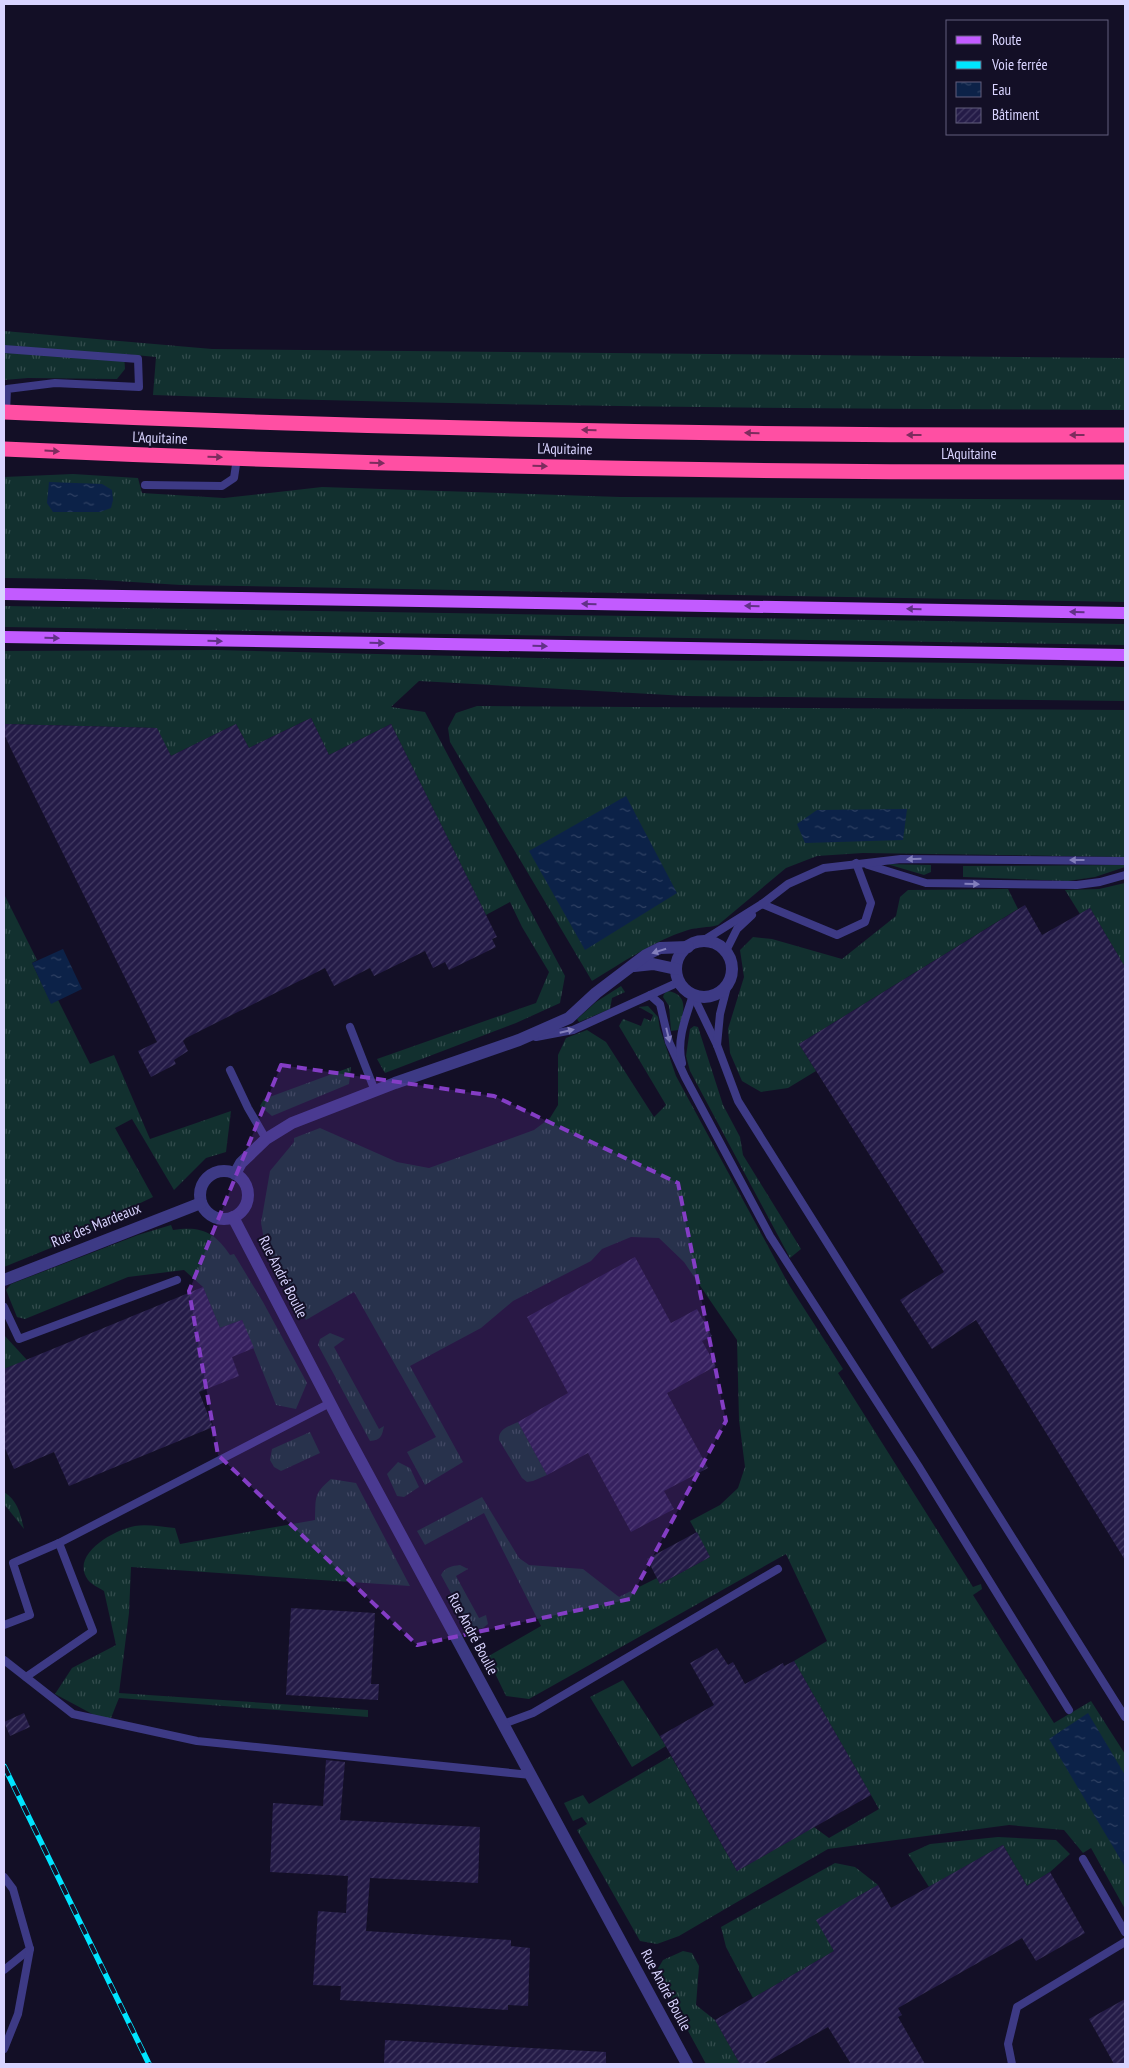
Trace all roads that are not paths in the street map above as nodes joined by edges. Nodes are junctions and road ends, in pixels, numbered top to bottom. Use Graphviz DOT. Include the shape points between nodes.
graph roads {
  1 [pos="4,349"];
  2 [pos="5,412"];
  3 [pos="1125,435"];
  4 [pos="4,449"];
  5 [pos="237,458"];
  6 [pos="1125,472"];
  7 [pos="145,485"];
  8 [pos="4,594"];
  9 [pos="1125,613"];
  10 [pos="4,637"];
  11 [pos="1125,655"];
  12 [pos="1125,861"];
  13 [pos="856,863"];
  14 [pos="1125,875"];
  15 [pos="762,904"];
  16 [pos="702,942"];
  17 [pos="688,947"];
  18 [pos="726,951"];
  19 [pos="634,966"];
  20 [pos="676,969"];
  21 [pos="679,982"];
  22 [pos="727,987"];
  23 [pos="650,995"];
  24 [pos="693,995"];
  25 [pos="350,1027"];
  26 [pos="519,1040"];
  27 [pos="716,1045"];
  28 [pos="230,1070"];
  29 [pos="685,1077"];
  30 [pos="375,1091"];
  31 [pos="266,1139"];
  32 [pos="235,1174"];
  33 [pos="201,1202"];
  34 [pos="233,1217"];
  35 [pos="4,1280"];
  36 [pos="177,1280"];
  37 [pos="4,1307"];
  38 [pos="330,1403"];
  39 [pos="59,1543"];
  40 [pos="778,1569"];
  41 [pos="4,1625"];
  42 [pos="4,1660"];
  43 [pos="26,1677"];
  44 [pos="1069,1710"];
  45 [pos="1125,1717"];
  46 [pos="503,1724"];
  47 [pos="531,1776"];
  48 [pos="1083,1859"];
  49 [pos="4,1877"];
  50 [pos="1125,1932"];
  51 [pos="1125,1942"];
  52 [pos="30,1949"];
  53 [pos="4,1970"];
  54 [pos="4,2049"];
  55 [pos="687,2064"];
  56 [pos="1012,2064"];
  1 -- 2 [label="lane" via="138,360 139,387 55,383 7,389"];
  3 -- 2 [label="highway, L'Aquitaine, one-way" via="524,429"];
  4 -- 5 [label="highway, L'Aquitaine, one-way"];
  5 -- 6 [label="highway, L'Aquitaine, one-way" via="649,468"];
  5 -- 7 [label="lane" via="234,478 222,486"];
  9 -- 8 [label="main road, one-way"];
  10 -- 11 [label="main road, one-way"];
  12 -- 13 [label="lane, one-way" via="927,859"];
  13 -- 14 [label="lane, one-way" via="926,883 1078,885"];
  13 -- 15 [label="lane" via="809,873"];
  13 -- 15 [label="lane" via="871,902 865,922 837,935"];
  15 -- 16 [label="lane"];
  15 -- 18 [label="lane" via="738,929"];
  16 -- 17 [label="street"];
  16 -- 18 [label="street" via="715,943"];
  17 -- 19 [label="street, one-way" via="660,948"];
  17 -- 20 [label="street"];
  18 -- 22 [label="street" via="733,969"];
  19 -- 20 [label="street" via="653,964"];
  19 -- 26 [label="street" via="596,993 569,1018"];
  20 -- 21 [label="street"];
  21 -- 23 [label="lane"];
  21 -- 24 [label="street"];
  22 -- 24 [label="street" via="711,997"];
  22 -- 27 [label="lane"];
  26 -- 23 [label="lane, one-way" via="573,1030"];
  23 -- 29 [label="lane, one-way" via="660,1004 669,1042"];
  24 -- 27 [label="lane"];
  24 -- 29 [label="lane" via="680,1046"];
  25 -- 30 [label="lane"];
  26 -- 30 [label="street"];
  27 -- 45 [label="lane" via="738,1101"];
  28 -- 31 [label="lane"];
  29 -- 44 [label="lane" via="770,1236 919,1467"];
  30 -- 31 [label="street" via="292,1123"];
  31 -- 32 [label="street"];
  32 -- 33 [label="street" via="222,1171 209,1177 201,1188"];
  32 -- 34 [label="street" via="248,1192 245,1207"];
  33 -- 34 [label="street" via="217,1218"];
  33 -- 35 [label="street, Rue des Mardeaux"];
  34 -- 38 [label="street, Rue André Boulle"];
  36 -- 37 [label="lane" via="19,1339"];
  38 -- 39 [label="lane"];
  38 -- 46 [label="street, Rue André Boulle"];
  39 -- 41 [label="lane" via="13,1564 30,1615"];
  39 -- 43 [label="lane" via="93,1630"];
  40 -- 46 [label="lane" via="533,1713"];
  42 -- 43 [label="lane"];
  43 -- 47 [label="lane" via="73,1714 197,1741"];
  46 -- 47 [label="street, Rue André Boulle"];
  47 -- 55 [label="street, Rue André Boulle"];
  48 -- 50 [label="lane"];
  49 -- 52 [label="lane" via="13,1889"];
  51 -- 56 [label="lane" via="1016,2007 1008,2044"];
  52 -- 53 [label="lane"];
  52 -- 54 [label="lane" via="18,2014"];
}
